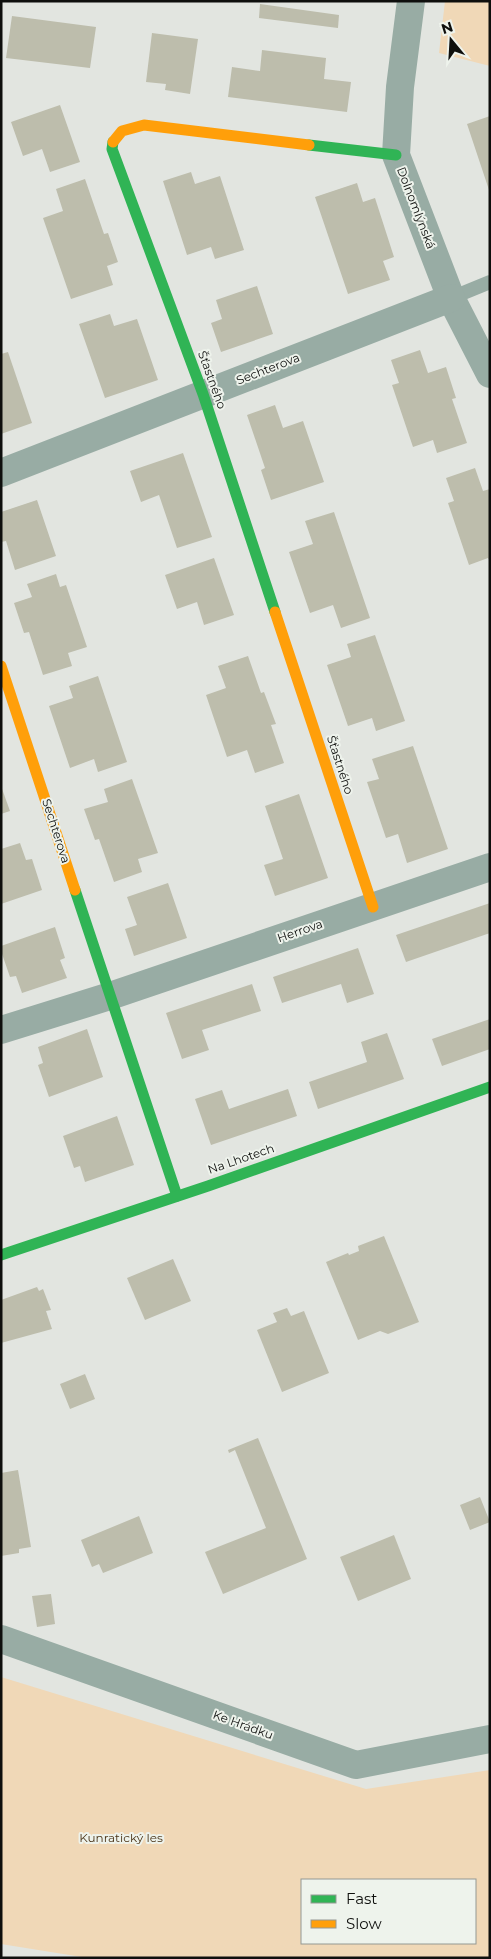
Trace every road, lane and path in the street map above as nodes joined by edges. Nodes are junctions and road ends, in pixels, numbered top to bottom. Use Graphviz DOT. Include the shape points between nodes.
graph roads {
  1 [pos="411,1"];
  2 [pos="396,156"];
  3 [pos="490,282"];
  4 [pos="450,298"];
  5 [pos="490,374"];
  6 [pos="203,394"];
  7 [pos="1,473"];
  8 [pos="1,666"];
  9 [pos="490,867"];
  10 [pos="372,907"];
  11 [pos="110,996"];
  12 [pos="1,1030"];
  13 [pos="490,1088"];
  14 [pos="177,1196"];
  15 [pos="1,1255"];
  16 [pos="1,1640"];
  17 [pos="490,1739"];
  1 -- 2 [label="street, Dolnomlýnská" via="400,88"];
  2 -- 4 [label="street, Dolnomlýnská"];
  2 -- 6 [label="street, Šťastného" via="144,124 118,133 112,149"];
  3 -- 4 [label="lane"];
  4 -- 5 [label="street, Dolnomlýnská"];
  4 -- 6 [label="street, Sechterova"];
  6 -- 7 [label="street, Sechterova"];
  6 -- 10 [label="street, Šťastného"];
  8 -- 11 [label="street, Sechterova"];
  9 -- 10 [label="street, Herrova"];
  10 -- 11 [label="street, Herrova"];
  11 -- 12 [label="street"];
  11 -- 14 [label="street, Sechterova"];
  13 -- 14 [label="street, Na Lhotech"];
  14 -- 15 [label="street, Na Lhotech"];
  16 -- 17 [label="street, Ke Hrádku" via="356,1765"];
}
